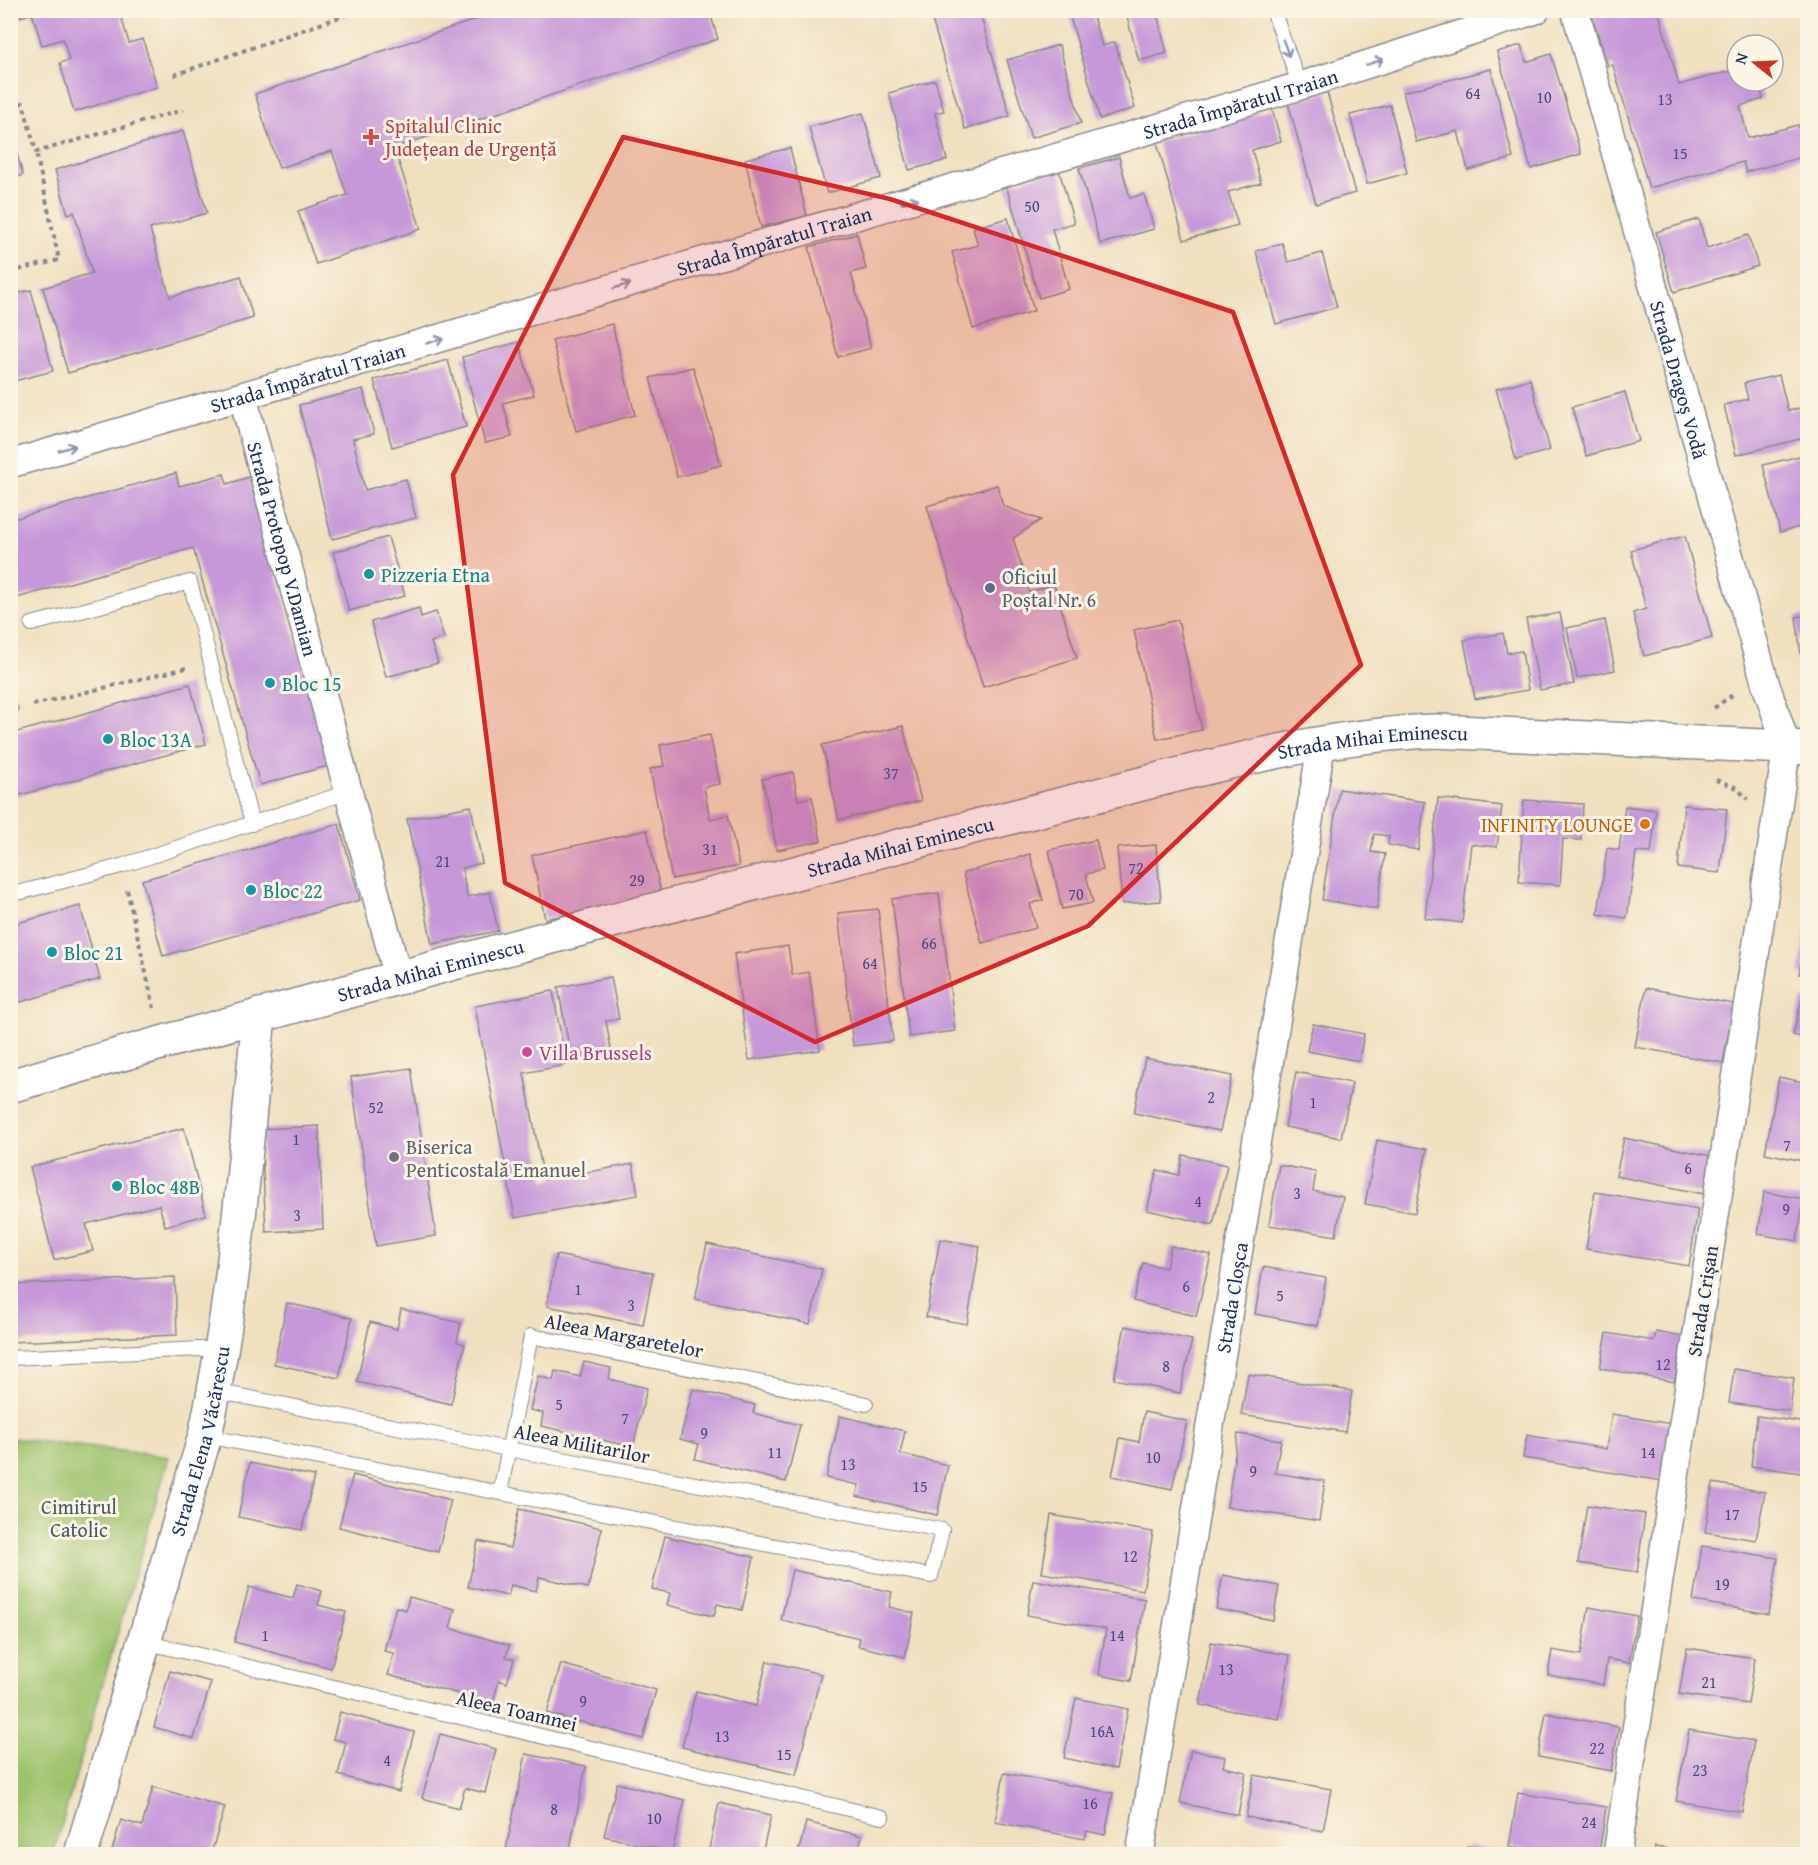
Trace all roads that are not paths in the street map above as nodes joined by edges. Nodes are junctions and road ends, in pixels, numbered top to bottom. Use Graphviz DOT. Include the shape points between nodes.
graph roads {
  1 [pos="1273,10"];
  2 [pos="1536,10"];
  3 [pos="1575,10"];
  4 [pos="1300,86"];
  5 [pos="243,398"];
  6 [pos="10,465"];
  7 [pos="32,624"];
  8 [pos="1322,741"];
  9 [pos="1797,747"];
  10 [pos="348,792"];
  11 [pos="252,824"];
  12 [pos="10,895"];
  13 [pos="398,977"];
  14 [pos="259,1015"];
  15 [pos="10,1086"];
  16 [pos="222,1348"];
  17 [pos="10,1358"];
  18 [pos="215,1391"];
  19 [pos="866,1404"];
  20 [pos="205,1436"];
  21 [pos="508,1449"];
  22 [pos="500,1492"];
  23 [pos="144,1642"];
  24 [pos="882,1817"];
  25 [pos="81,1854"];
  26 [pos="1140,1854"];
  27 [pos="1617,1854"];
  1 -- 4 [label="lane, one-way"];
  4 -- 2 [label="street, Strada Împăratul Traian, one-way"];
  3 -- 9 [label="street, Strada Dragoș Vodă" via="1763,673"];
  5 -- 4 [label="street, Strada Împăratul Traian, one-way"];
  6 -- 5 [label="street, Strada Împăratul Traian, one-way"];
  5 -- 10 [label="street, Strada Protopop V.Damian"];
  7 -- 11 [label="lane" via="190,582"];
  8 -- 9 [label="street, Strada Mihai Eminescu" via="1435,731"];
  8 -- 13 [label="street, Strada Mihai Eminescu" via="1080,799"];
  8 -- 26 [label="street, Strada Cloșca"];
  9 -- 27 [label="street, Strada Crișan"];
  10 -- 11 [label="lane"];
  10 -- 13 [label="street, Strada Protopop V.Damian"];
  11 -- 12 [label="lane" via="121,866"];
  13 -- 14 [label="street, Strada Mihai Eminescu"];
  14 -- 15 [label="street, Strada Mihai Eminescu"];
  14 -- 16 [label="street, Strada Elena Văcărescu"];
  16 -- 17 [label="lane"];
  16 -- 18 [label="street, Strada Elena Văcărescu"];
  18 -- 20 [label="street, Strada Elena Văcărescu"];
  18 -- 21 [label="lane, Aleea Militarilor"];
  19 -- 21 [label="lane, Aleea Margaretelor" via="531,1336"];
  20 -- 22 [label="lane"];
  20 -- 23 [label="street, Strada Elena Văcărescu"];
  21 -- 22 [label="lane, Aleea Margaretelor"];
  21 -- 22 [label="lane, Aleea Militarilor" via="942,1530 931,1576"];
  23 -- 24 [label="lane, Aleea Toamnei"];
  23 -- 25 [label="street, Strada Elena Văcărescu"];
}
